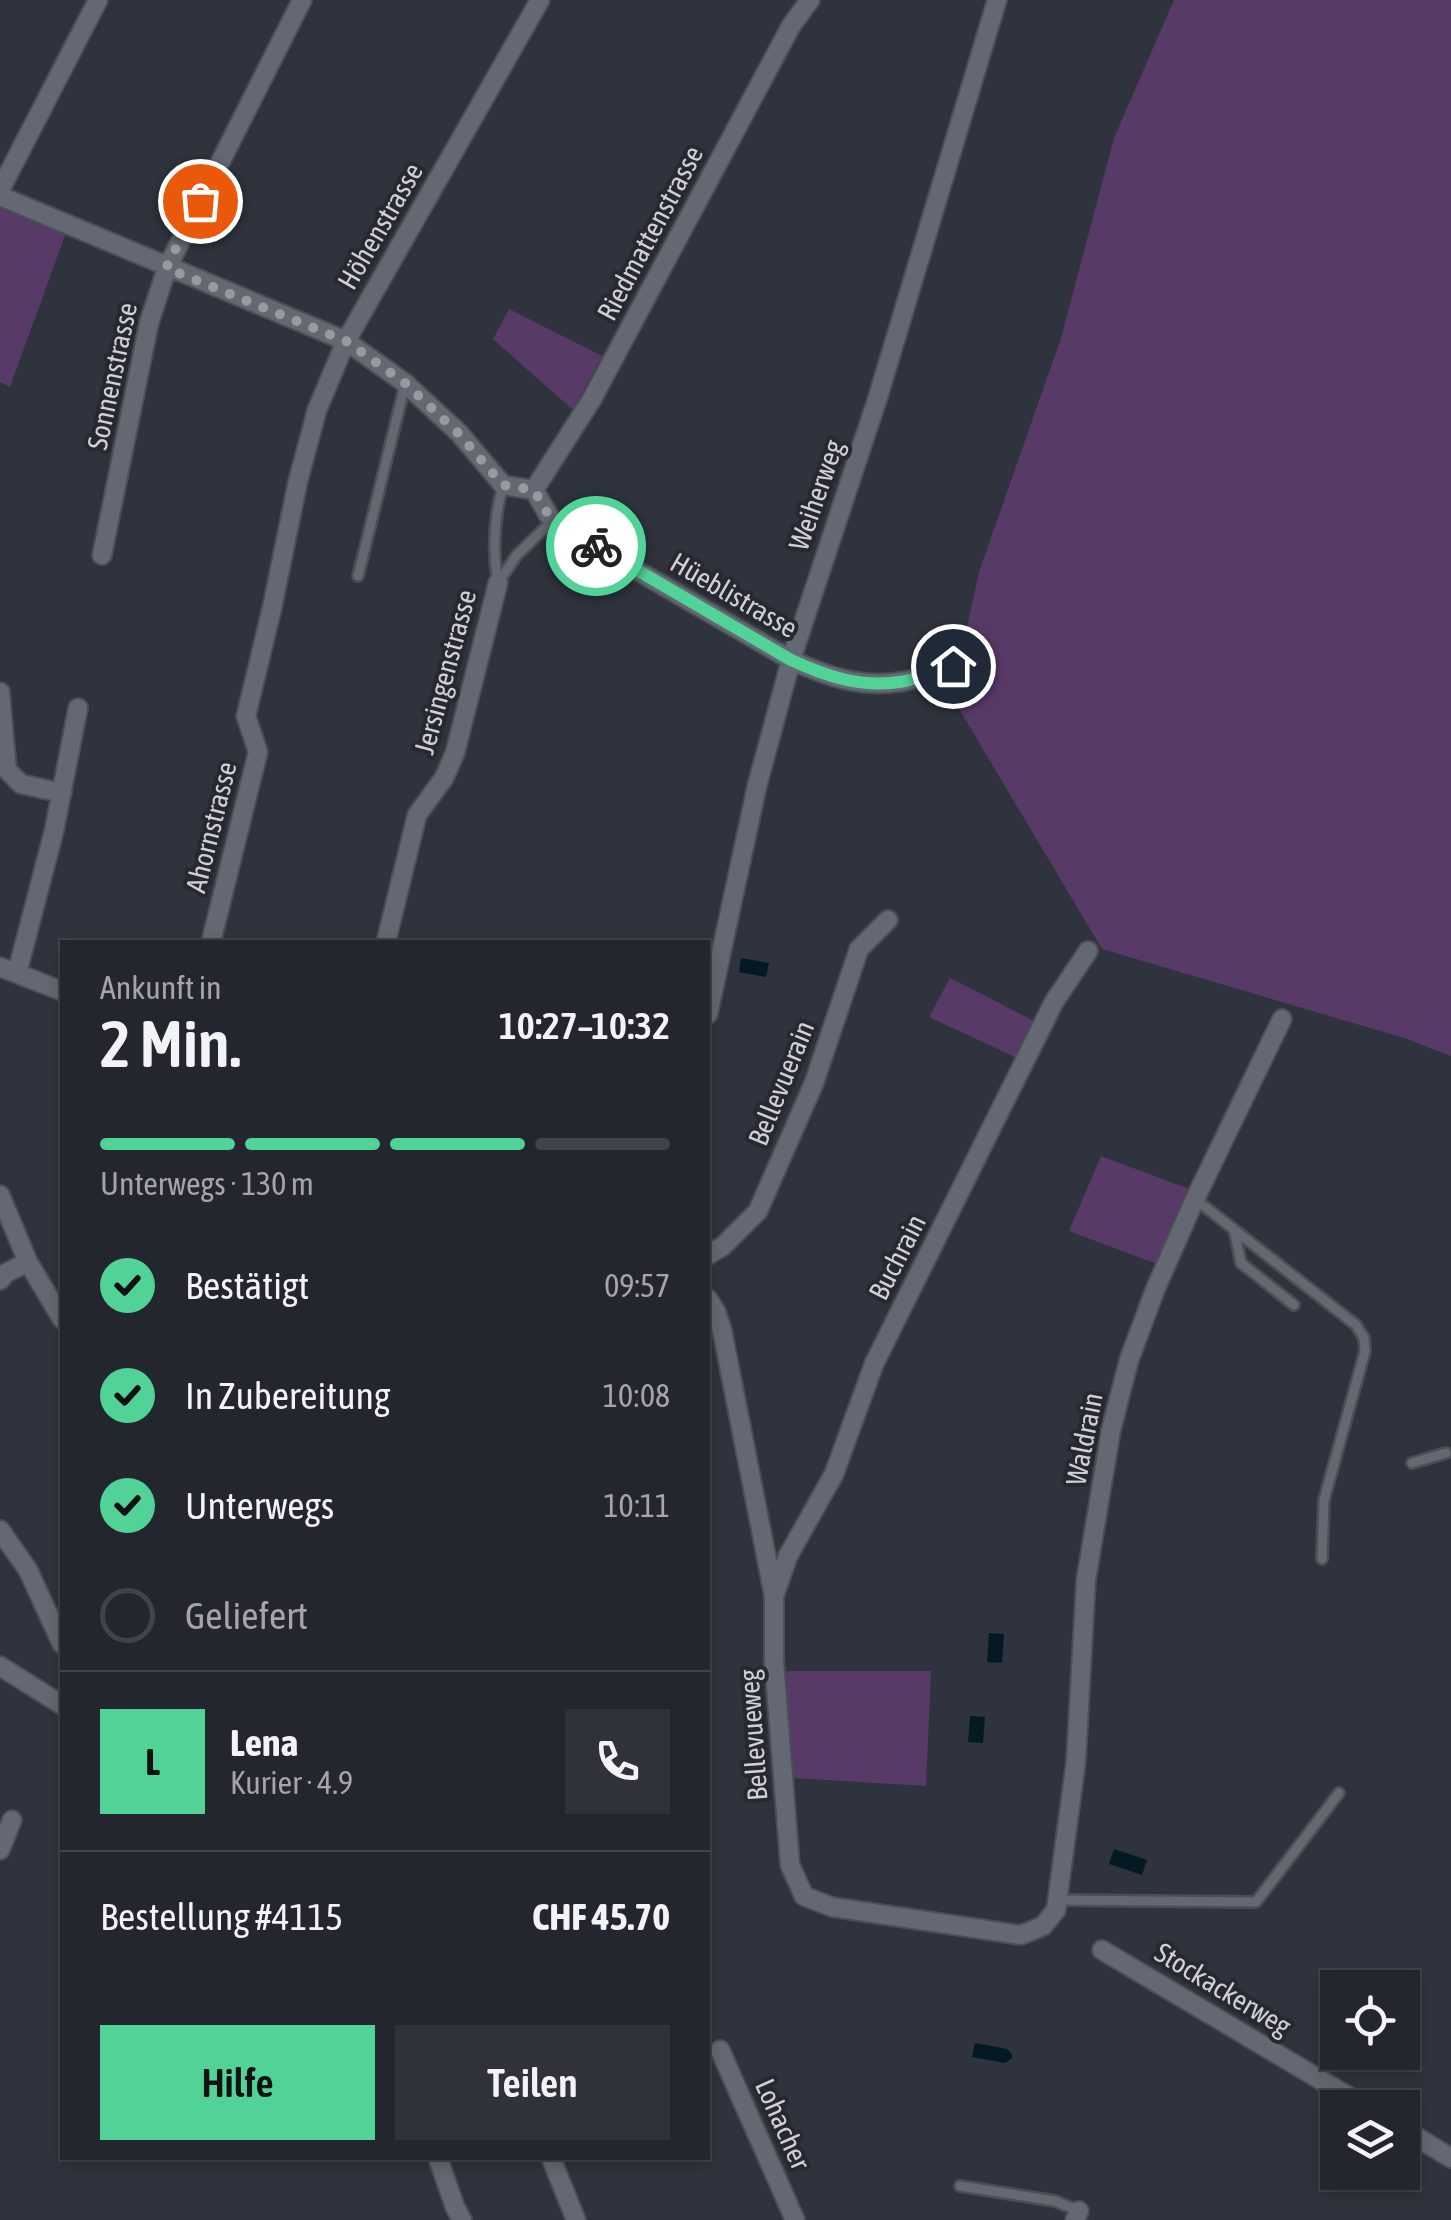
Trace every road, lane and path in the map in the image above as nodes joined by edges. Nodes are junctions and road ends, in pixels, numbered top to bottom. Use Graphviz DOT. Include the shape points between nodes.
graph roads {
  1 [pos="98,0"];
  2 [pos="302,0"];
  3 [pos="540,0"];
  4 [pos="810,0"];
  5 [pos="997,0"];
  6 [pos="0,193"];
  7 [pos="166,268"];
  8 [pos="346,341"];
  9 [pos="405,383"];
  10 [pos="503,485"];
  11 [pos="534,490"];
  12 [pos="552,521"];
  13 [pos="102,555"];
  14 [pos="358,576"];
  15 [pos="498,583"];
  16 [pos="272,608"];
  17 [pos="791,660"];
  18 [pos="953,666"];
  19 [pos="0,692"];
  20 [pos="78,708"];
  21 [pos="62,793"];
  22 [pos="888,920"];
  23 [pos="211,940"];
  24 [pos="386,940"];
  25 [pos="1088,951"];
  26 [pos="8,970"];
  27 [pos="60,990"];
  28 [pos="710,1004"];
  29 [pos="1282,1019"];
  30 [pos="0,1195"];
  31 [pos="1195,1200"];
  32 [pos="1234,1229"];
  33 [pos="710,1254"];
  34 [pos="28,1262"];
  35 [pos="0,1280"];
  36 [pos="710,1302"];
  37 [pos="1294,1305"];
  38 [pos="60,1316"];
  39 [pos="1446,1453"];
  40 [pos="1412,1463"];
  41 [pos="0,1530"];
  42 [pos="1322,1560"];
  43 [pos="774,1596"];
  44 [pos="60,1640"];
  45 [pos="0,1666"];
  46 [pos="60,1705"];
  47 [pos="1340,1793"];
  48 [pos="12,1820"];
  49 [pos="0,1850"];
  50 [pos="1056,1900"];
  51 [pos="1102,1950"];
  52 [pos="720,2050"];
  53 [pos="1338,2090"];
  54 [pos="1420,2139"];
  55 [pos="1451,2158"];
  56 [pos="439,2160"];
  57 [pos="552,2160"];
  58 [pos="960,2186"];
  59 [pos="1077,2216"];
  60 [pos="462,2220"];
  61 [pos="576,2220"];
  62 [pos="795,2220"];
  1 -- 6 [label="street"];
  2 -- 7 [label="street, Sonnenstrasse"];
  3 -- 8 [label="street, Höhenstrasse"];
  4 -- 11 [label="street, Riedmattenstrasse" via="592,398"];
  5 -- 17 [label="street, Weiherweg"];
  6 -- 7 [label="street"];
  7 -- 8 [label="street"];
  7 -- 13 [label="street, Sonnenstrasse"];
  8 -- 9 [label="street"];
  8 -- 16 [label="street, Höhenstrasse" via="317,410"];
  9 -- 10 [label="street"];
  9 -- 14 [label="lane"];
  10 -- 11 [label="street"];
  10 -- 15 [label="lane" via="495,516"];
  11 -- 12 [label="street, Hüeblistrasse"];
  12 -- 15 [label="lane"];
  12 -- 17 [label="street, Hüeblistrasse"];
  15 -- 24 [label="street, Jersingenstrasse" via="456,753 417,815"];
  16 -- 23 [label="street, Ahornstrasse" via="246,716 258,752"];
  17 -- 18 [label="street, Hüeblistrasse" via="850,682 900,682"];
  17 -- 28 [label="street, Weiherweg"];
  19 -- 21 [label="street" via="7,770 21,784"];
  20 -- 21 [label="street"];
  21 -- 26 [label="street"];
  22 -- 33 [label="street, Bellevuerain" via="859,949 814,1082 758,1211"];
  25 -- 43 [label="street, Buchrain" via="1054,1002 874,1364 834,1474 788,1556"];
  26 -- 27 [label="street"];
  29 -- 31 [label="street, Waldrain"];
  30 -- 34 [label="street"];
  31 -- 32 [label="lane"];
  31 -- 50 [label="street, Waldrain" via="1136,1342 1111,1430 1086,1580 1076,1761"];
  32 -- 37 [label="lane" via="1241,1263"];
  32 -- 42 [label="lane" via="1364,1338 1366,1351 1324,1500"];
  34 -- 35 [label="street"];
  34 -- 38 [label="street"];
  36 -- 43 [label="street, Bellevueweg" via="722,1330"];
  39 -- 40 [label="lane"];
  41 -- 44 [label="street" via="28,1570"];
  43 -- 50 [label="street, Bellevueweg" via="790,1865 804,1896 832,1907 1020,1936 1043,1926"];
  45 -- 46 [label="street"];
  47 -- 50 [label="lane" via="1256,1902"];
  48 -- 49 [label="street"];
  51 -- 53 [label="street, Stockackerweg"];
  52 -- 62 [label="street, Lohacher"];
  54 -- 55 [label="street"];
  56 -- 60 [label="street"];
  57 -- 61 [label="street"];
  58 -- 59 [label="lane" via="1055,2202"];
}
